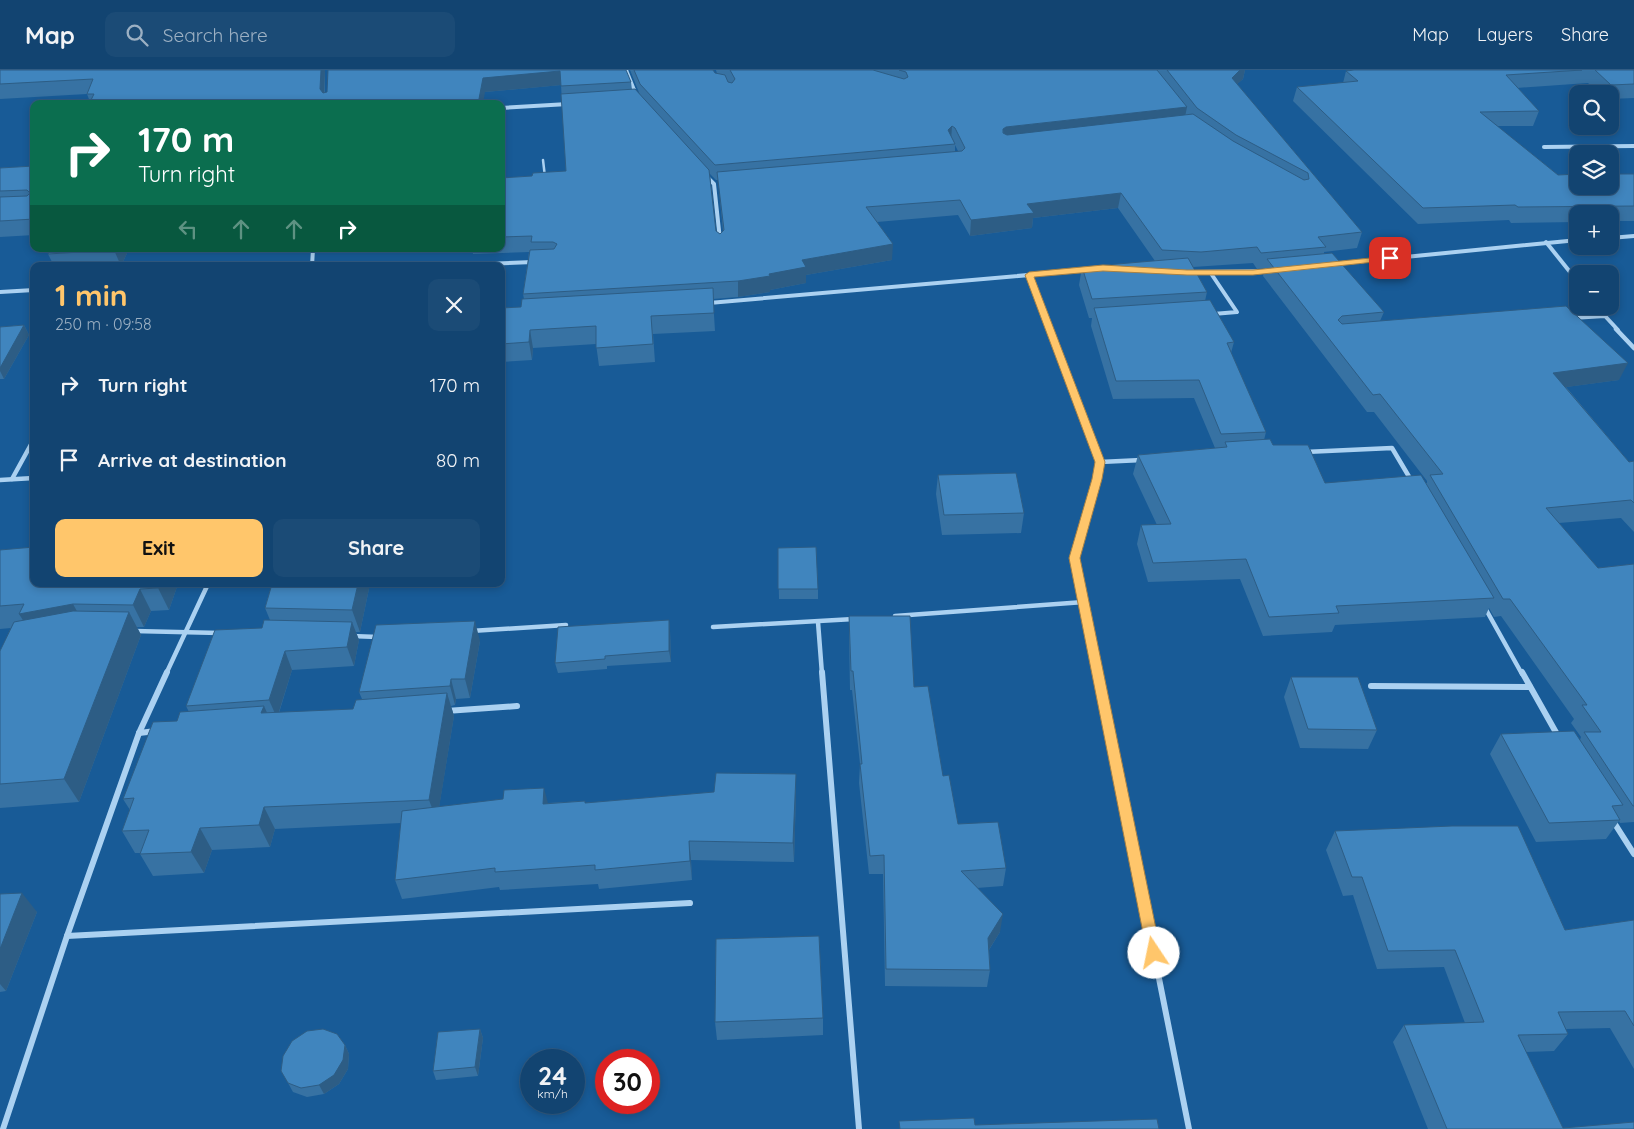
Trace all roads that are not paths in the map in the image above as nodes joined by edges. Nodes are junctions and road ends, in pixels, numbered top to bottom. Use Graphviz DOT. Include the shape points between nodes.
graph roads {
  1 [pos="626,70"];
  2 [pos="638,100"];
  3 [pos="570,104"];
  4 [pos="505,108"];
  5 [pos="1634,146"];
  6 [pos="1544,147"];
  7 [pos="543,160"];
  8 [pos="701,170"];
  9 [pos="546,182"];
  10 [pos="724,183"];
  11 [pos="714,184"];
  12 [pos="1634,236"];
  13 [pos="1619,237"];
  14 [pos="1569,241"];
  15 [pos="1546,242"];
  16 [pos="721,246"];
  17 [pos="536,262"];
  18 [pos="505,263"];
  19 [pos="1331,264"];
  20 [pos="1094,269"];
  21 [pos="1273,271"];
  22 [pos="1569,271"];
  23 [pos="1187,272"];
  24 [pos="1210,272"];
  25 [pos="1029,275"];
  26 [pos="30,290"];
  27 [pos="0,292"];
  28 [pos="703,303"];
  29 [pos="1207,314"];
  30 [pos="1605,316"];
  31 [pos="1566,318"];
  32 [pos="1634,348"];
  33 [pos="30,446"];
  34 [pos="1295,452"];
  35 [pos="1149,459"];
  36 [pos="1100,462"];
  37 [pos="30,478"];
  38 [pos="12,479"];
  39 [pos="0,480"];
  40 [pos="1417,489"];
  41 [pos="207,587"];
  42 [pos="1480,600"];
  43 [pos="1084,602"];
  44 [pos="887,617"];
  45 [pos="858,619"];
  46 [pos="818,622"];
  47 [pos="566,625"];
  48 [pos="713,627"];
  49 [pos="126,631"];
  50 [pos="185,632"];
  51 [pos="460,632"];
  52 [pos="224,633"];
  53 [pos="343,636"];
  54 [pos="382,637"];
  55 [pos="1371,686"];
  56 [pos="1530,687"];
  57 [pos="517,706"];
  58 [pos="437,711"];
  59 [pos="159,731"];
  60 [pos="139,733"];
  61 [pos="1564,746"];
  62 [pos="1607,812"];
  63 [pos="1634,854"];
  64 [pos="690,903"];
  65 [pos="67,936"];
  66 [pos="3,1129"];
  67 [pos="859,1129"];
  68 [pos="1189,1129"];
  1 -- 2 [label="street"];
  3 -- 4 [label="street"];
  5 -- 6 [label="street"];
  7 -- 9 [label="lane"];
  8 -- 11 [label="street"];
  10 -- 11 [label="street"];
  11 -- 16 [label="street"];
  12 -- 13 [label="street"];
  14 -- 15 [label="street"];
  15 -- 19 [label="street"];
  15 -- 22 [label="street"];
  17 -- 18 [label="street"];
  20 -- 25 [label="street"];
  21 -- 24 [label="street"];
  23 -- 24 [label="street"];
  24 -- 29 [label="street" via="1237,312"];
  25 -- 28 [label="street"];
  25 -- 36 [label="street"];
  26 -- 27 [label="street"];
  30 -- 31 [label="street"];
  30 -- 32 [label="street"];
  33 -- 38 [label="street"];
  34 -- 40 [label="street" via="1392,448"];
  35 -- 36 [label="street"];
  36 -- 43 [label="street" via="1075,558"];
  37 -- 38 [label="street"];
  38 -- 39 [label="street"];
  41 -- 50 [label="street"];
  42 -- 56 [label="street"];
  43 -- 44 [label="street"];
  43 -- 68 [label="street"];
  45 -- 46 [label="street"];
  46 -- 48 [label="street"];
  46 -- 67 [label="street"];
  47 -- 51 [label="street"];
  49 -- 50 [label="street"];
  50 -- 52 [label="street"];
  50 -- 60 [label="street"];
  53 -- 54 [label="street"];
  55 -- 56 [label="street"];
  56 -- 61 [label="street"];
  57 -- 58 [label="street"];
  59 -- 60 [label="street"];
  60 -- 65 [label="street"];
  62 -- 63 [label="street"];
  64 -- 65 [label="street"];
  65 -- 66 [label="street"];
}
